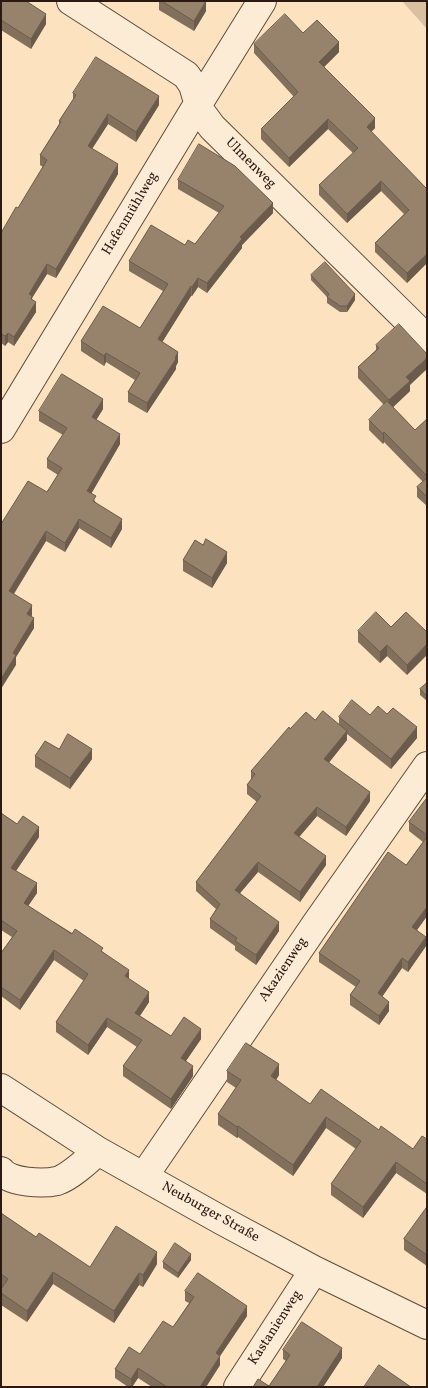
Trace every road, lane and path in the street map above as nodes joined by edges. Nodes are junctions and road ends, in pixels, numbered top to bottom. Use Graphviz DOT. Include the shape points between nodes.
graph roads {
  1 [pos="71,1"];
  2 [pos="262,1"];
  3 [pos="198,104"];
  4 [pos="427,340"];
  5 [pos="1,428"];
  6 [pos="427,766"];
  7 [pos="4,1097"];
  8 [pos="98,1151"];
  9 [pos="1,1171"];
  10 [pos="144,1176"];
  11 [pos="314,1270"];
  12 [pos="427,1324"];
  13 [pos="238,1387"];
  1 -- 3 [label="street, Ulmenweg" via="186,75 193,85"];
  2 -- 3 [label="street, Hafenmühlweg"];
  3 -- 4 [label="street, Ulmenweg" via="212,127"];
  3 -- 5 [label="street, Hafenmühlweg"];
  6 -- 10 [label="street, Akazienweg"];
  7 -- 8 [label="street, Neuburger Straße"];
  8 -- 9 [label="street" via="58,1181 24,1182"];
  8 -- 10 [label="street, Neuburger Straße"];
  10 -- 11 [label="street, Neuburger Straße"];
  11 -- 12 [label="street, Neuburger Straße"];
  11 -- 13 [label="street, Kastanienweg"];
}
